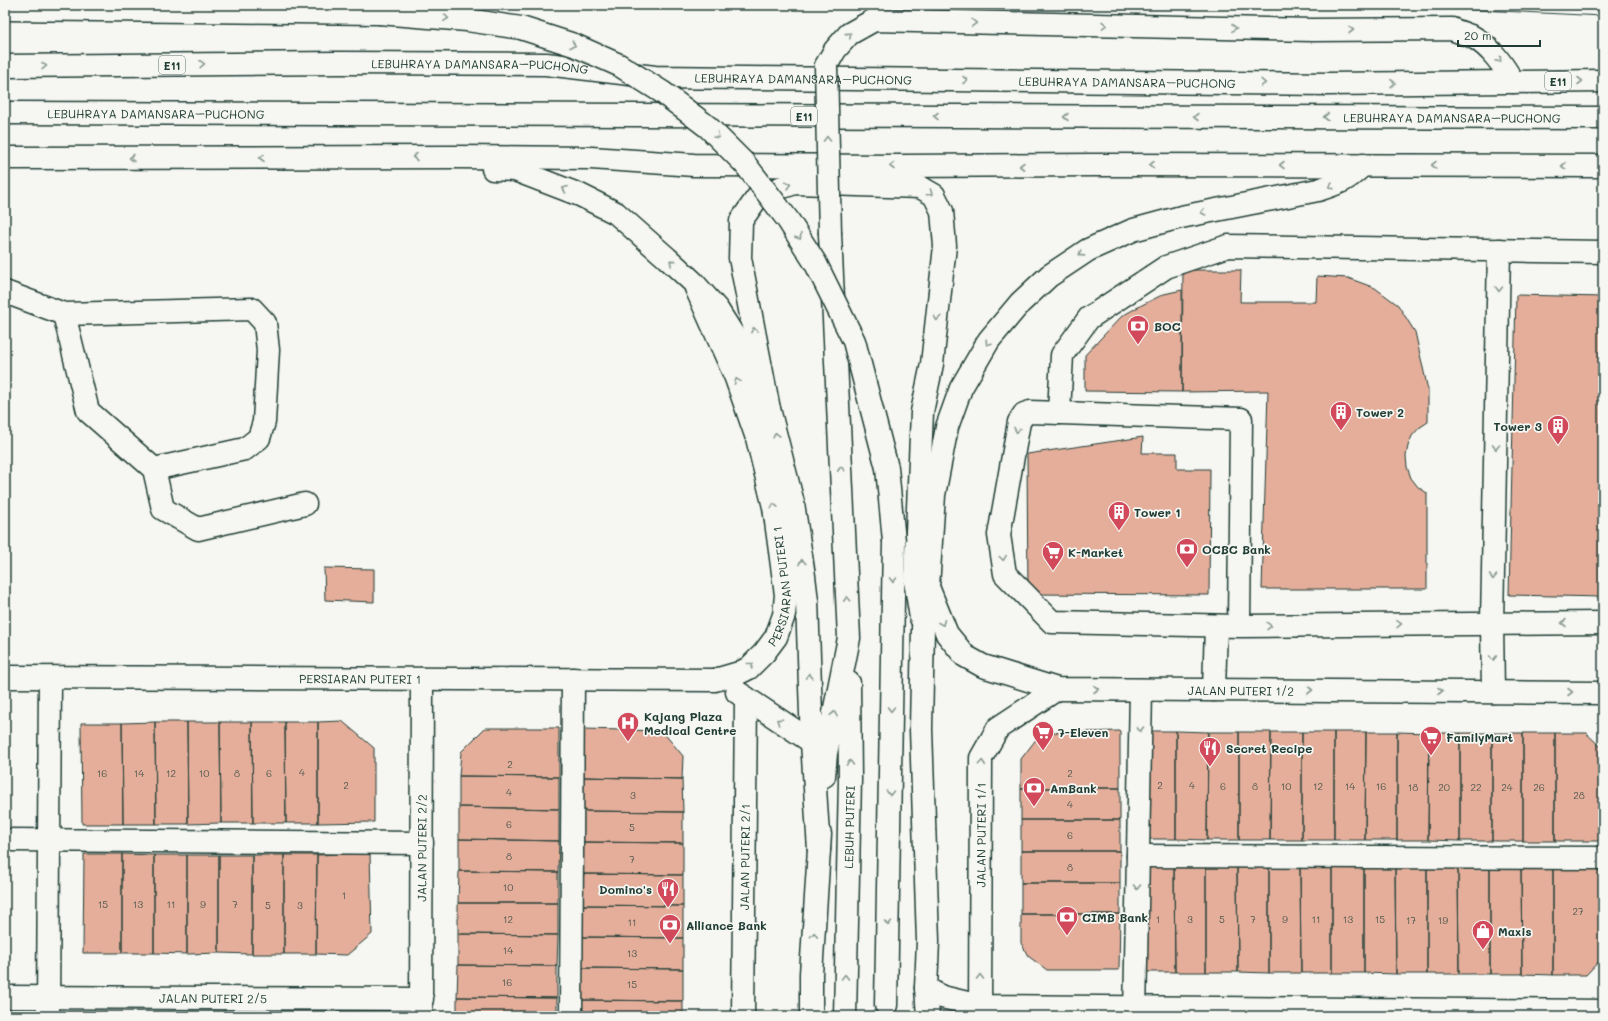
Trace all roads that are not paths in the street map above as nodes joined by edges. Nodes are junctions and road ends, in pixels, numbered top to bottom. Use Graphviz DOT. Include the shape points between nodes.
graph roads {
  1 [pos="5,9"];
  2 [pos="5,66"];
  3 [pos="1603,81"];
  4 [pos="1513,82"];
  5 [pos="5,114"];
  6 [pos="1603,118"];
  7 [pos="454,157"];
  8 [pos="5,158"];
  9 [pos="1363,165"];
  10 [pos="1603,166"];
  11 [pos="1500,250"];
  12 [pos="1603,252"];
  13 [pos="693,282"];
  14 [pos="5,292"];
  15 [pos="64,314"];
  16 [pos="769,410"];
  17 [pos="1059,413"];
  18 [pos="154,469"];
  19 [pos="305,504"];
  20 [pos="928,587"];
  21 [pos="1492,623"];
  22 [pos="1603,623"];
  23 [pos="1216,626"];
  24 [pos="1238,626"];
  25 [pos="923,628"];
  26 [pos="849,638"];
  27 [pos="5,678"];
  28 [pos="50,678"];
  29 [pos="422,679"];
  30 [pos="573,680"];
  31 [pos="715,680"];
  32 [pos="1057,689"];
  33 [pos="1141,690"];
  34 [pos="1214,690"];
  35 [pos="1493,692"];
  36 [pos="1599,694"];
  37 [pos="746,698"];
  38 [pos="812,742"];
  39 [pos="5,840"];
  40 [pos="50,840"];
  41 [pos="422,843"];
  42 [pos="818,850"];
  43 [pos="1138,856"];
  44 [pos="1603,858"];
  45 [pos="926,988"];
  46 [pos="5,997"];
  47 [pos="48,1007"];
  48 [pos="422,1008"];
  49 [pos="980,1011"];
  50 [pos="1603,1011"];
  51 [pos="886,1012"];
  52 [pos="1136,1012"];
  53 [pos="571,1016"];
  54 [pos="743,1016"];
  55 [pos="811,1016"];
  56 [pos="845,1016"];
  57 [pos="928,1016"];
  1 -- 51 [label="main road, one-way, bridge" via="380,13 467,20 521,28 574,45 620,65 662,92 708,127 745,164 788,220 816,264 854,341 887,468 894,540"];
  2 -- 4 [label="main road, LEBUHRAYA DAMANSARA–PUCHONG / E11, one-way" via="546,64 655,78 1328,84"];
  4 -- 3 [label="main road, LEBUHRAYA DAMANSARA–PUCHONG / E11, one-way"];
  26 -- 4 [label="main road, one-way, bridge" via="830,234 826,66 835,50 849,34 874,20 1312,30 1452,29 1473,37 1488,49 1503,65"];
  6 -- 5 [label="main road, LEBUHRAYA DAMANSARA–PUCHONG / E11, one-way"];
  7 -- 8 [label="main road, one-way"];
  9 -- 7 [label="main road, one-way" via="709,165 591,158"];
  13 -- 7 [label="main road, one-way" via="616,213 580,195 515,170 487,168"];
  10 -- 9 [label="main road, one-way"];
  9 -- 20 [label="main road, one-way" via="1339,184 1325,188 1181,217 1133,230 1088,250 1049,276 1020,303 989,340 977,360 961,388 947,426 934,495"];
  11 -- 12 [label="main road"];
  11 -- 17 [label="main road" via="1228,246 1172,265 1089,318 1062,356"];
  11 -- 21 [label="main road, one-way"];
  13 -- 16 [label="main road" via="717,309 741,347"];
  31 -- 13 [label="main road, PERSIARAN PUTERI 1, one-way" via="749,668 764,653 776,637 784,615 786,594 774,507 757,438 736,378"];
  14 -- 15 [label="main road"];
  15 -- 18 [label="main road" via="88,411"];
  15 -- 18 [label="main road" via="252,309 265,323 268,350 264,422 259,438 245,449"];
  16 -- 25 [label="main road, one-way" via="740,258 742,221 757,198 795,183 920,187 934,195 942,211 945,246 932,364 922,412 915,580"];
  38 -- 16 [label="main road, one-way" via="804,576 793,504"];
  17 -- 23 [label="main road, one-way" via="1030,412 1024,414 1019,422 1000,535 1005,574 1052,622"];
  17 -- 24 [label="main road" via="1241,419"];
  18 -- 19 [label="main road" via="163,510 198,529"];
  20 -- 25 [label="main road"];
  20 -- 32 [label="main road, JALAN PUTERI 1/2, one-way" via="947,634 965,656 983,666"];
  22 -- 21 [label="main road, one-way"];
  24 -- 21 [label="main road, one-way"];
  21 -- 35 [label="main road, one-way"];
  23 -- 24 [label="main road"];
  23 -- 34 [label="main road"];
  25 -- 45 [label="main road" via="921,729 928,941"];
  42 -- 26 [label="main road, one-way" via="826,753"];
  56 -- 26 [label="main road, LEBUH PUTERI, one-way" via="850,779"];
  27 -- 28 [label="main road, PERSIARAN PUTERI 1"];
  28 -- 29 [label="main road, PERSIARAN PUTERI 1"];
  28 -- 40 [label="main road"];
  29 -- 30 [label="main road, PERSIARAN PUTERI 1"];
  29 -- 41 [label="main road, JALAN PUTERI 2/2"];
  30 -- 31 [label="main road, PERSIARAN PUTERI 1"];
  30 -- 53 [label="main road"];
  31 -- 37 [label="main road"];
  32 -- 33 [label="main road, JALAN PUTERI 1/2, one-way"];
  49 -- 32 [label="main road, JALAN PUTERI 1/1, one-way" via="981,758 998,728"];
  33 -- 34 [label="main road, JALAN PUTERI 1/2"];
  33 -- 43 [label="main road, one-way"];
  34 -- 35 [label="main road, JALAN PUTERI 1/2, one-way"];
  35 -- 36 [label="main road, JALAN PUTERI 1/2, one-way"];
  38 -- 37 [label="main road, one-way"];
  37 -- 54 [label="main road, JALAN PUTERI 2/1"];
  38 -- 42 [label="main road"];
  39 -- 40 [label="main road"];
  40 -- 41 [label="main road"];
  40 -- 47 [label="main road"];
  41 -- 48 [label="main road, JALAN PUTERI 2/2"];
  55 -- 42 [label="main road, one-way"];
  43 -- 44 [label="main road"];
  43 -- 52 [label="main road, one-way"];
  45 -- 49 [label="main road" via="942,997"];
  45 -- 57 [label="main road"];
  46 -- 47 [label="main road, JALAN PUTERI 2/5"];
  47 -- 48 [label="main road, JALAN PUTERI 2/5"];
  49 -- 52 [label="main road"];
  50 -- 52 [label="main road"];
}
